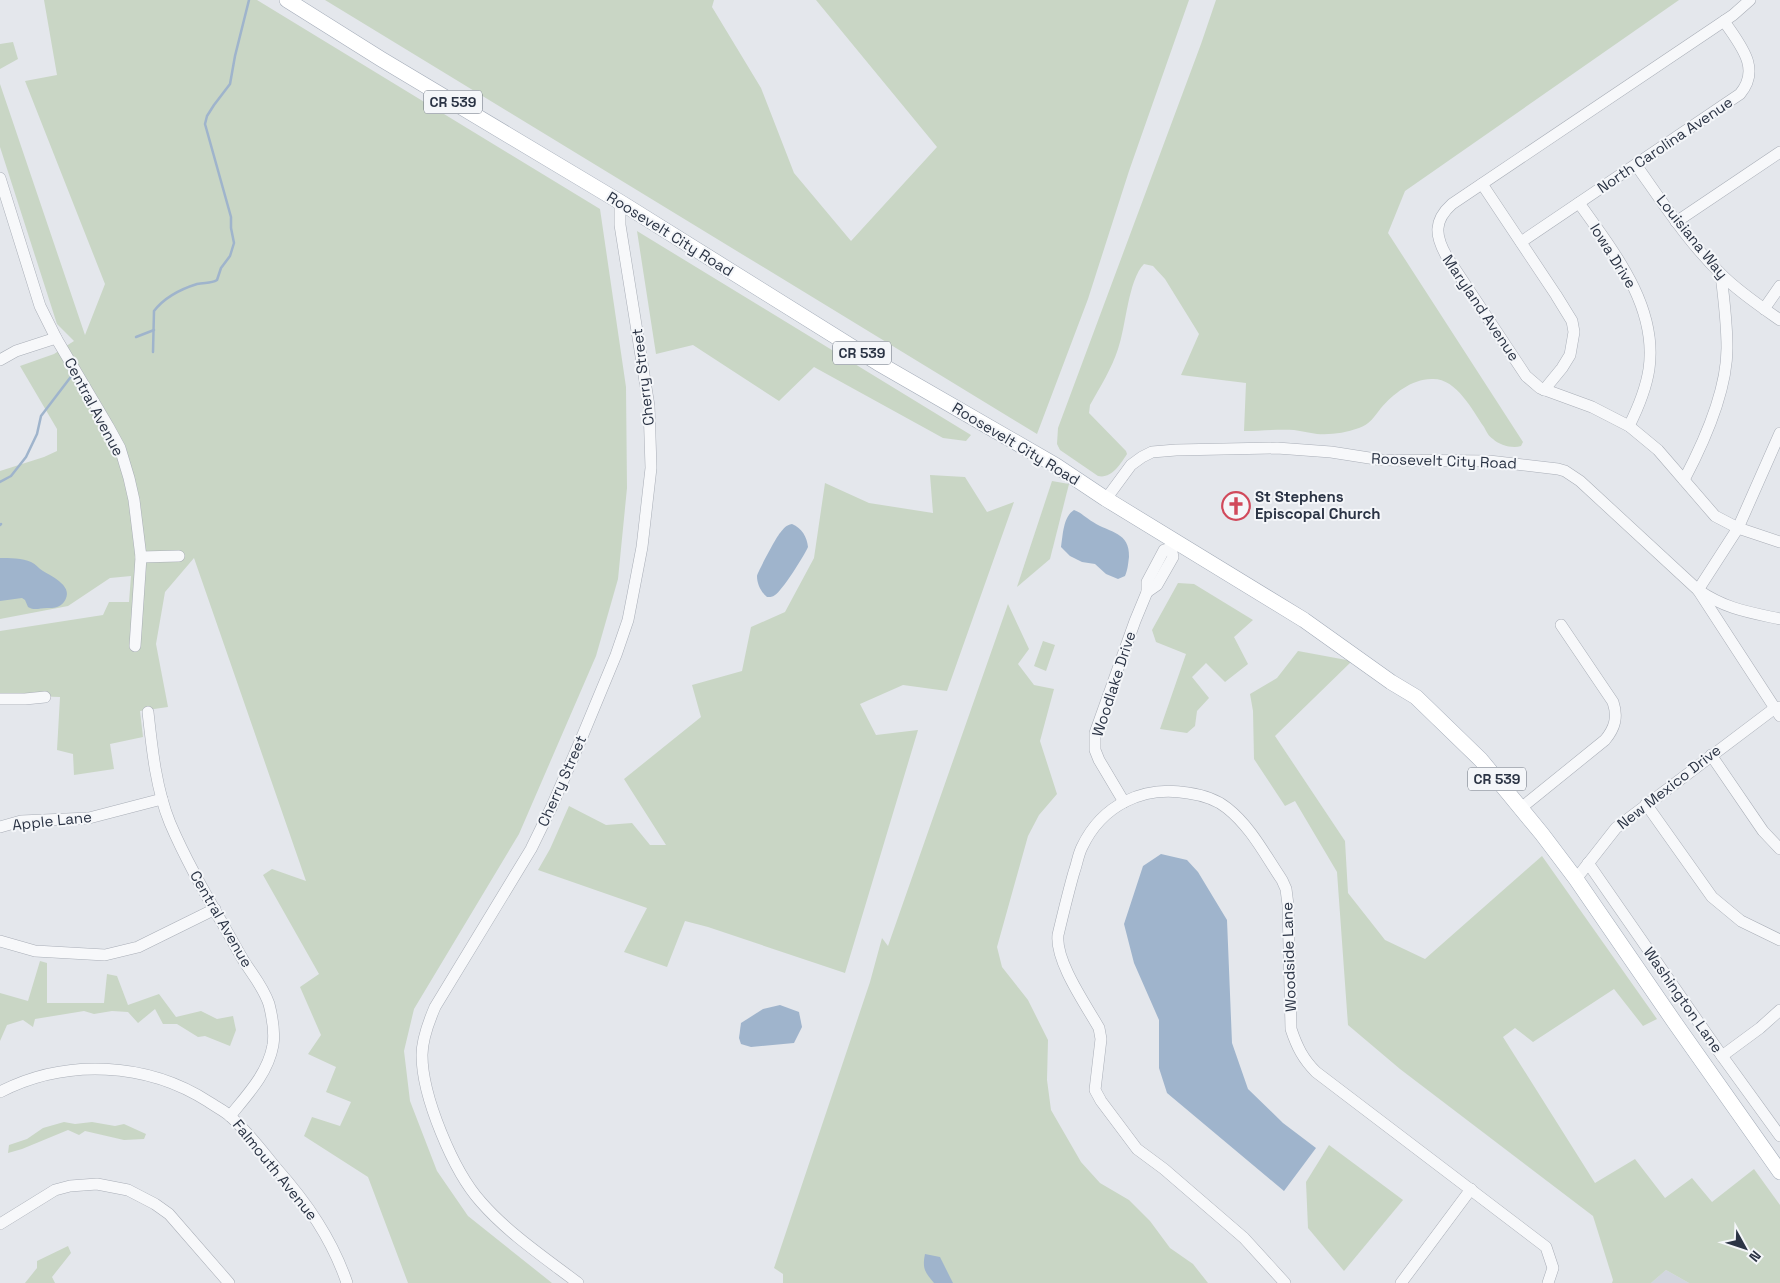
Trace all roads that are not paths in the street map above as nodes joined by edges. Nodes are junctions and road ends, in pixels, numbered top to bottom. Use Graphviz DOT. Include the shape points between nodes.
graph roads {
  1 [pos="287,0"];
  2 [pos="1750,0"];
  3 [pos="1724,21"];
  4 [pos="1780,152"];
  5 [pos="1636,165"];
  6 [pos="0,178"];
  7 [pos="1482,184"];
  8 [pos="620,202"];
  9 [pos="1579,204"];
  10 [pos="1676,222"];
  11 [pos="1521,242"];
  12 [pos="1721,275"];
  13 [pos="1780,286"];
  14 [pos="1764,309"];
  15 [pos="1780,320"];
  16 [pos="56,338"];
  17 [pos="0,360"];
  18 [pos="1544,390"];
  19 [pos="1629,426"];
  20 [pos="1780,433"];
  21 [pos="1684,480"];
  22 [pos="1106,499"];
  23 [pos="1738,528"];
  24 [pos="1780,542"];
  25 [pos="1173,544"];
  26 [pos="179,556"];
  27 [pos="141,557"];
  28 [pos="1698,590"];
  29 [pos="1727,607"];
  30 [pos="1780,619"];
  31 [pos="1561,625"];
  32 [pos="1727,633"];
  33 [pos="135,646"];
  34 [pos="45,697"];
  35 [pos="0,699"];
  36 [pos="1778,710"];
  37 [pos="148,712"];
  38 [pos="1711,755"];
  39 [pos="162,800"];
  40 [pos="1124,802"];
  41 [pos="1646,804"];
  42 [pos="1521,808"];
  43 [pos="0,827"];
  44 [pos="1780,850"];
  45 [pos="1588,863"];
  46 [pos="1576,879"];
  47 [pos="215,909"];
  48 [pos="1780,940"];
  49 [pos="0,941"];
  50 [pos="1780,1010"];
  51 [pos="1722,1056"];
  52 [pos="0,1092"];
  53 [pos="230,1116"];
  54 [pos="1776,1119"];
  55 [pos="1780,1136"];
  56 [pos="1780,1172"];
  57 [pos="1471,1189"];
  58 [pos="0,1224"];
  59 [pos="229,1283"];
  60 [pos="347,1283"];
  61 [pos="578,1283"];
  62 [pos="1285,1283"];
  63 [pos="1400,1283"];
  64 [pos="1548,1283"];
  1 -- 8 [label="main road, Roosevelt City Road / CR 539"];
  2 -- 3 [label="street, Maryland Avenue"];
  3 -- 5 [label="street, North Carolina Avenue" via="1748,63 1747,85 1734,99"];
  3 -- 7 [label="street, Maryland Avenue"];
  4 -- 10 [label="street"];
  5 -- 9 [label="street, North Carolina Avenue"];
  5 -- 10 [label="street, Louisiana Way"];
  6 -- 16 [label="street, Central Avenue" via="40,306"];
  7 -- 11 [label="street"];
  7 -- 18 [label="street, Maryland Avenue" via="1442,214 1437,229 1440,244 1526,376"];
  8 -- 22 [label="main road, Roosevelt City Road / CR 539"];
  8 -- 61 [label="street, Cherry Street" via="620,225 649,406 651,468 642,547 628,620 552,806 526,856 435,1007 422,1052 423,1072 432,1105 450,1153 466,1183 494,1216"];
  9 -- 11 [label="street, North Carolina Avenue"];
  9 -- 19 [label="street, Iowa Drive" via="1630,281 1647,329 1650,356 1647,379"];
  10 -- 12 [label="street, Louisiana Way"];
  11 -- 18 [label="street" via="1569,315 1574,332 1567,361"];
  12 -- 14 [label="street, Louisiana Way"];
  12 -- 21 [label="street" via="1727,349 1725,371 1705,436"];
  13 -- 14 [label="street"];
  14 -- 15 [label="street, Louisiana Way"];
  16 -- 17 [label="street" via="16,351"];
  16 -- 27 [label="street, Central Avenue" via="120,448 134,500"];
  18 -- 19 [label="street, Maryland Avenue" via="1592,407"];
  19 -- 21 [label="street, Maryland Avenue" via="1658,450"];
  20 -- 23 [label="street"];
  21 -- 23 [label="street, Maryland Avenue" via="1715,516"];
  22 -- 25 [label="main road, CR 539"];
  22 -- 28 [label="street, Roosevelt City Road" via="1125,472 1142,457 1152,452 1176,450 1276,448 1382,460 1489,461 1545,467 1562,470 1580,481"];
  23 -- 24 [label="street, Maryland Avenue"];
  23 -- 28 [label="street"];
  25 -- 40 [label="street, Woodlake Drive" via="1164,550 1152,569 1147,592 1095,733 1099,760"];
  25 -- 42 [label="main road, CR 539" via="1304,620 1416,697 1469,747"];
  26 -- 27 [label="street"];
  27 -- 33 [label="street, Central Avenue"];
  28 -- 29 [label="street, Roosevelt City Road"];
  28 -- 32 [label="street"];
  29 -- 30 [label="street, Roosevelt City Road"];
  29 -- 32 [label="street" via="1723,619"];
  31 -- 42 [label="street" via="1613,702 1615,722 1605,740"];
  32 -- 36 [label="street"];
  34 -- 35 [label="street"];
  36 -- 38 [label="street, New Mexico Drive"];
  37 -- 39 [label="street, Central Avenue"];
  38 -- 41 [label="street, New Mexico Drive"];
  38 -- 44 [label="street" via="1763,832"];
  39 -- 43 [label="street, Apple Lane" via="90,818 21,821"];
  39 -- 47 [label="street, Central Avenue" via="181,850"];
  40 -- 57 [label="street, Woodside Lane" via="1158,791 1192,793 1225,806 1245,825 1286,889 1291,1029 1306,1063"];
  40 -- 62 [label="street, Woodside Lane" via="1104,816 1081,848 1057,944 1063,963 1099,1028 1101,1038 1095,1090 1137,1149 1164,1168 1244,1238"];
  41 -- 45 [label="street, New Mexico Drive" via="1616,828"];
  41 -- 48 [label="street" via="1712,897 1741,921"];
  42 -- 46 [label="main road, CR 539"];
  45 -- 46 [label="street, New Mexico Drive"];
  45 -- 51 [label="street, Washington Lane"];
  46 -- 56 [label="main road, CR 539"];
  47 -- 49 [label="street" via="138,947 105,955 35,951"];
  47 -- 53 [label="street, Central Avenue" via="260,986 273,1022 273,1044 266,1069"];
  50 -- 51 [label="street"];
  51 -- 54 [label="street, Washington Lane"];
  52 -- 53 [label="street, Falmouth Avenue" via="33,1078 64,1072 89,1069 129,1071 179,1085"];
  53 -- 60 [label="street, Falmouth Avenue" via="314,1214"];
  54 -- 55 [label="street, Washington Lane"];
  57 -- 63 [label="street"];
  57 -- 64 [label="street, Woodside Lane" via="1546,1248 1553,1268"];
  58 -- 59 [label="street" via="55,1190 70,1186 97,1184 128,1190 169,1214"];
}
